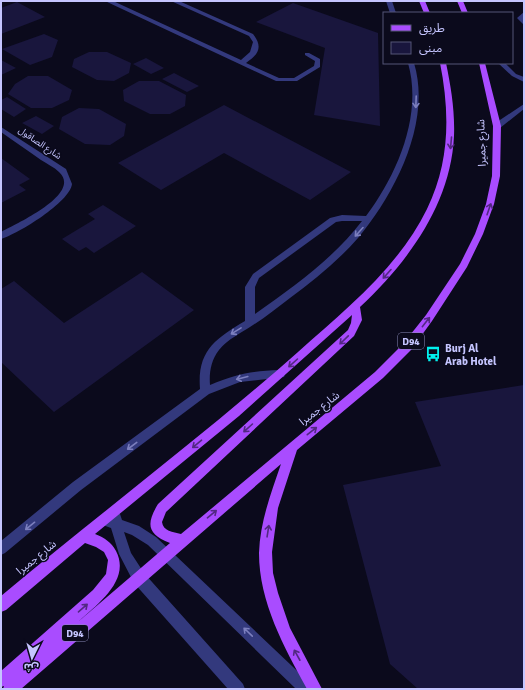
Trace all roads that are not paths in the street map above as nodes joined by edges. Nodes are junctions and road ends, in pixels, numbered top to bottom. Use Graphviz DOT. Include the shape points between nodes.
graph roads {
  1 [pos="108,1"];
  2 [pos="174,1"];
  3 [pos="388,1"];
  4 [pos="422,1"];
  5 [pos="460,1"];
  6 [pos="393,12"];
  7 [pos="427,12"];
  8 [pos="465,12"];
  9 [pos="524,14"];
  10 [pos="524,23"];
  11 [pos="307,54"];
  12 [pos="241,63"];
  13 [pos="411,64"];
  14 [pos="443,64"];
  15 [pos="482,64"];
  16 [pos="502,64"];
  17 [pos="524,80"];
  18 [pos="524,106"];
  19 [pos="497,126"];
  20 [pos="1,129"];
  21 [pos="370,219"];
  22 [pos="1,236"];
  23 [pos="355,307"];
  24 [pos="250,322"];
  25 [pos="280,374"];
  26 [pos="205,392"];
  27 [pos="293,446"];
  28 [pos="116,510"];
  29 [pos="110,521"];
  30 [pos="84,536"];
  31 [pos="183,540"];
  32 [pos="1,549"];
  33 [pos="168,554"];
  34 [pos="139,578"];
  35 [pos="1,605"];
  36 [pos="1,680"];
  37 [pos="10,689"];
  38 [pos="238,689"];
  39 [pos="306,689"];
  40 [pos="316,689"];
  1 -- 12 [label="street"];
  2 -- 12 [label="street" via="251,35 256,42 254,50 248,59"];
  3 -- 6 [label="street"];
  4 -- 7 [label="main road"];
  5 -- 8 [label="main road"];
  9 -- 10 [label="street" via="520,18"];
  11 -- 12 [label="street" via="318,60 317,67 290,81 278,80"];
  13 -- 21 [label="street, one-way" via="416,86 413,121 396,171"];
  14 -- 23 [label="main road, one-way" via="452,117 451,145 445,176 432,209 412,244"];
  15 -- 19 [label="main road, شارع جميرا / D94"];
  16 -- 17 [label="street"];
  18 -- 19 [label="street"];
  27 -- 19 [label="main road, شارع جميرا / D94, one-way" via="380,376 429,318 459,271 479,234 490,204 496,176"];
  20 -- 22 [label="street, شارع الصاقول" via="63,171 68,179 67,189 56,202"];
  21 -- 24 [label="street, one-way" via="342,249"];
  21 -- 24 [label="street" via="333,220 256,276 250,287"];
  23 -- 25 [label="main road, one-way"];
  23 -- 31 [label="main road, one-way" via="357,320 351,333 162,508 157,516 157,530 163,535"];
  24 -- 26 [label="street, one-way" via="227,337 211,353 204,375"];
  25 -- 26 [label="street, one-way" via="240,378"];
  25 -- 28 [label="main road, one-way"];
  26 -- 32 [label="street, one-way" via="77,486"];
  31 -- 27 [label="main road, شارع جميرا / D94, one-way"];
  40 -- 27 [label="main road, one-way" via="280,624 267,576 267,531"];
  28 -- 29 [label="street"];
  29 -- 30 [label="main road, شارع جميرا"];
  29 -- 33 [label="street" via="135,530"];
  29 -- 34 [label="street" via="128,561"];
  30 -- 35 [label="main road, شارع جميرا"];
  36 -- 30 [label="main road, one-way" via="98,595 112,576 114,560 108,548"];
  31 -- 33 [label="main road, شارع جميرا / D94"];
  33 -- 34 [label="main road, شارع جميرا / D94"];
  39 -- 33 [label="street, one-way"];
  34 -- 37 [label="main road, شارع جميرا / D94"];
  34 -- 38 [label="street"];
}
